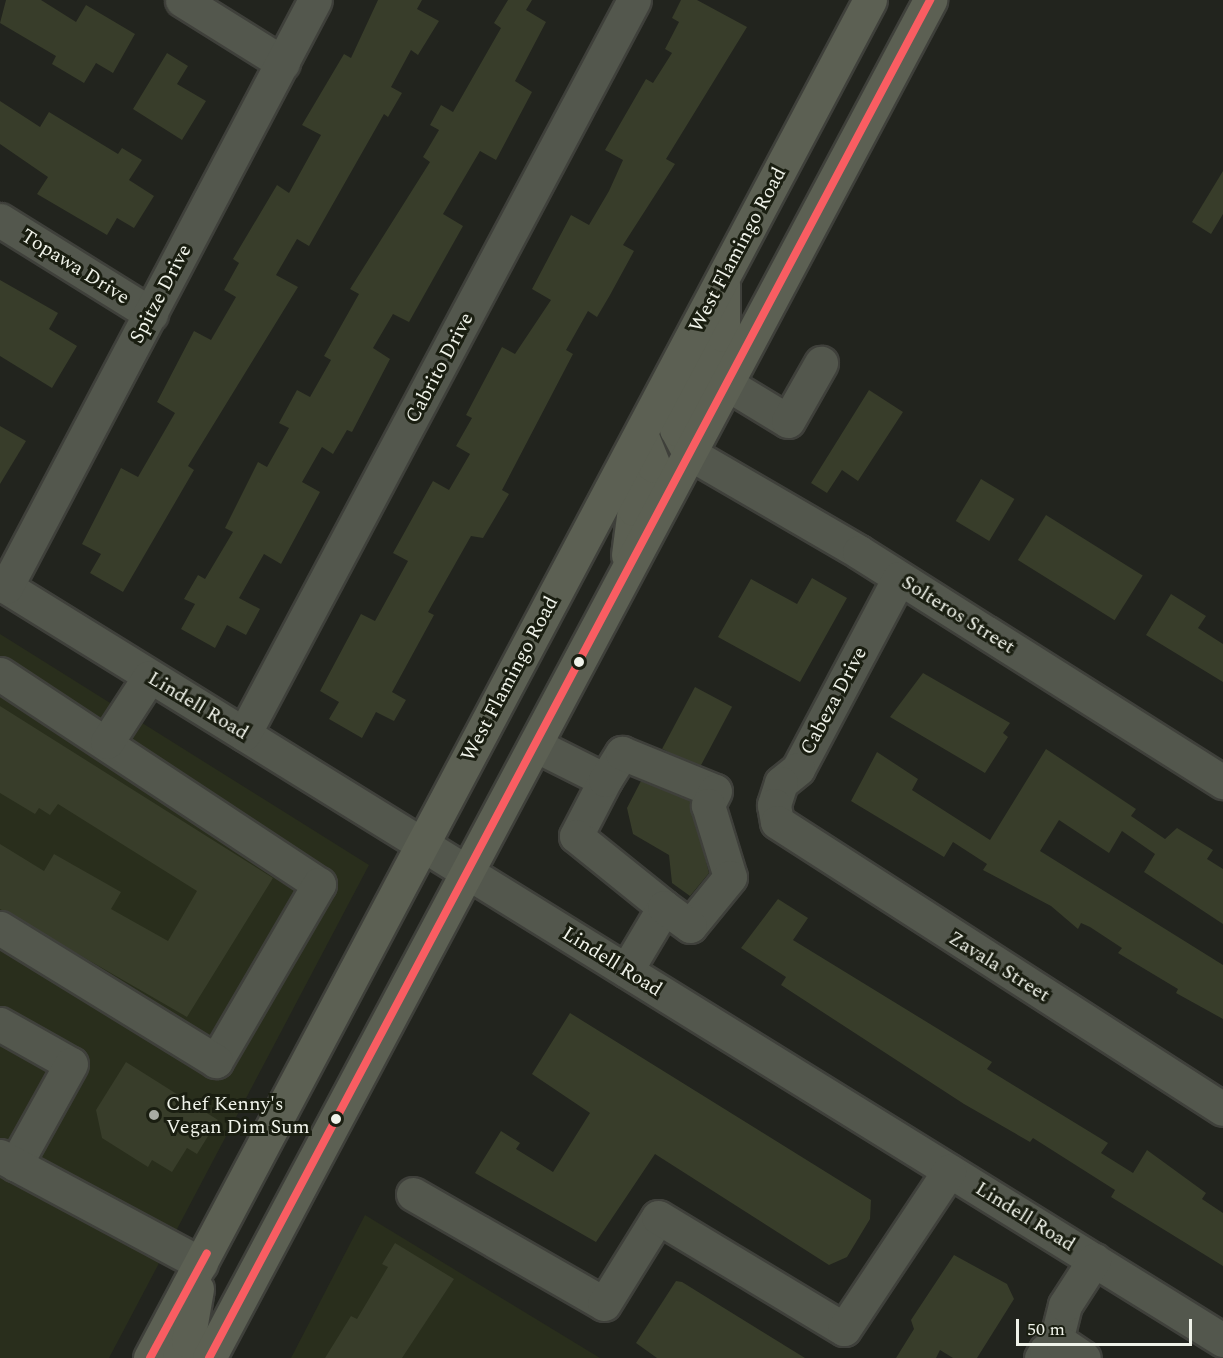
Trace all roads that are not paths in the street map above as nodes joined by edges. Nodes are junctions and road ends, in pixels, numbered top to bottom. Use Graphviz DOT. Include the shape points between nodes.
graph roads {
  1 [pos="182,0"];
  2 [pos="315,0"];
  3 [pos="634,0"];
  4 [pos="870,0"];
  5 [pos="930,0"];
  6 [pos="283,63"];
  7 [pos="0,220"];
  8 [pos="723,278"];
  9 [pos="151,314"];
  10 [pos="821,363"];
  11 [pos="726,384"];
  12 [pos="641,433"];
  13 [pos="690,453"];
  14 [pos="625,574"];
  15 [pos="899,578"];
  16 [pos="3,585"];
  17 [pos="0,674"];
  18 [pos="149,676"];
  19 [pos="244,734"];
  20 [pos="107,742"];
  21 [pos="535,745"];
  22 [pos="605,780"];
  23 [pos="1223,782"];
  24 [pos="777,822"];
  25 [pos="423,844"];
  26 [pos="468,872"];
  27 [pos="664,907"];
  28 [pos="0,928"];
  29 [pos="627,971"];
  30 [pos="0,1024"];
  31 [pos="1223,1109"];
  32 [pos="7,1160"];
  33 [pos="949,1171"];
  34 [pos="412,1194"];
  35 [pos="1094,1260"];
  36 [pos="201,1264"];
  37 [pos="1223,1340"];
  38 [pos="1060,1354"];
  39 [pos="150,1358"];
  40 [pos="179,1358"];
  41 [pos="209,1358"];
  1 -- 6 [label="street"];
  2 -- 6 [label="street, Spitze Drive"];
  3 -- 19 [label="street, Cabrito Drive"];
  4 -- 8 [label="main road, West Flamingo Road"];
  5 -- 11 [label="main road"];
  6 -- 9 [label="street, Spitze Drive"];
  7 -- 9 [label="street, Topawa Drive"];
  8 -- 12 [label="main road, West Flamingo Road"];
  8 -- 13 [label="main road" via="723,335 676,429"];
  9 -- 16 [label="street, Spitze Drive"];
  10 -- 11 [label="street" via="788,421"];
  11 -- 13 [label="main road"];
  12 -- 14 [label="main road" via="654,466 634,509"];
  12 -- 25 [label="main road, West Flamingo Road"];
  13 -- 14 [label="main road"];
  13 -- 15 [label="street, Solteros Street"];
  14 -- 21 [label="main road"];
  15 -- 23 [label="street, Solteros Street"];
  15 -- 24 [label="street, Cabeza Drive" via="798,769 781,783 774,805"];
  16 -- 18 [label="street, Lindell Road"];
  17 -- 20 [label="street"];
  18 -- 19 [label="street, Lindell Road"];
  18 -- 20 [label="street"];
  19 -- 25 [label="street, Lindell Road"];
  20 -- 28 [label="street" via="319,884 216,1061"];
  21 -- 22 [label="street"];
  21 -- 26 [label="main road"];
  22 -- 27 [label="street" via="576,836"];
  22 -- 27 [label="street" via="622,753 715,791 708,805 730,877 690,926"];
  24 -- 31 [label="street, Zavala Street"];
  25 -- 26 [label="street, Lindell Road"];
  25 -- 36 [label="main road, West Flamingo Road"];
  26 -- 29 [label="street, Lindell Road"];
  26 -- 41 [label="main road"];
  27 -- 29 [label="street"];
  29 -- 33 [label="street, Lindell Road"];
  30 -- 32 [label="street" via="71,1064"];
  32 -- 36 [label="street"];
  33 -- 34 [label="street" via="844,1329 658,1217 604,1305"];
  33 -- 35 [label="street, Lindell Road"];
  35 -- 37 [label="street, Lindell Road"];
  35 -- 38 [label="street" via="1065,1305"];
  36 -- 39 [label="main road, West Flamingo Road"];
  36 -- 40 [label="main road" via="188,1341"];
}
